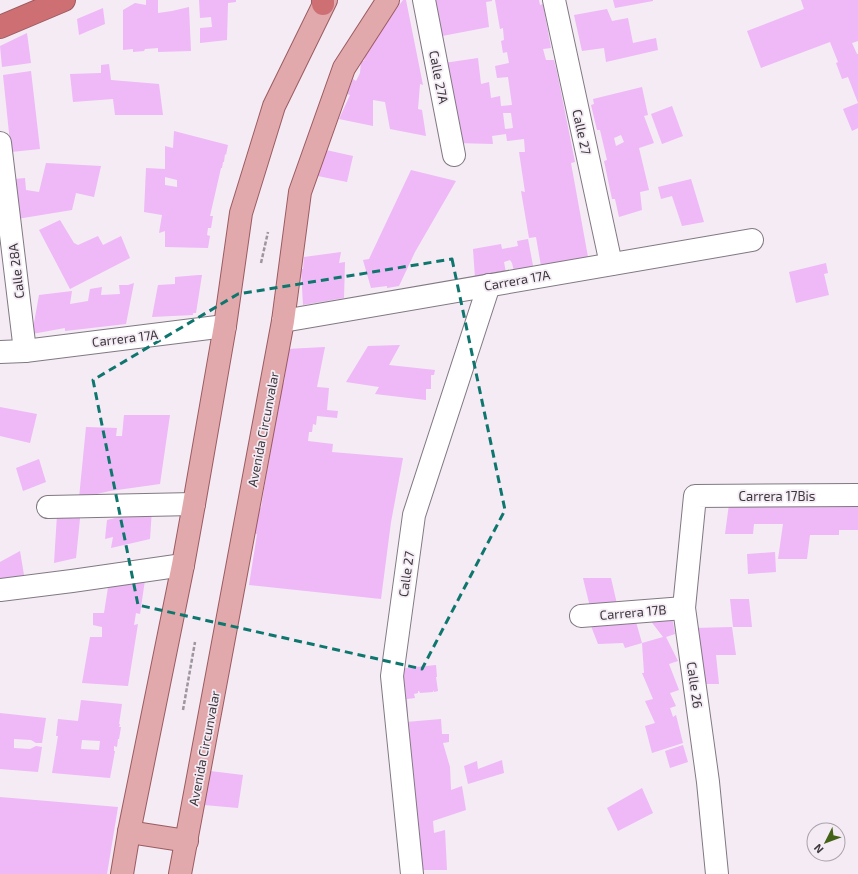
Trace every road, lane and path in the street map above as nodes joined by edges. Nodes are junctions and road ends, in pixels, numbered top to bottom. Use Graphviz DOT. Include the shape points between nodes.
graph roads {
  1 [pos="64,0"];
  2 [pos="388,0"];
  3 [pos="424,0"];
  4 [pos="554,0"];
  5 [pos="324,1"];
  6 [pos="0,27"];
  7 [pos="0,143"];
  8 [pos="454,155"];
  9 [pos="752,240"];
  10 [pos="610,264"];
  11 [pos="489,285"];
  12 [pos="283,321"];
  13 [pos="225,326"];
  14 [pos="25,351"];
  15 [pos="0,352"];
  16 [pos="858,495"];
  17 [pos="695,496"];
  18 [pos="194,504"];
  19 [pos="48,507"];
  20 [pos="183,565"];
  21 [pos="0,590"];
  22 [pos="684,608"];
  23 [pos="581,616"];
  24 [pos="129,832"];
  25 [pos="187,841"];
  26 [pos="122,874"];
  27 [pos="180,874"];
  28 [pos="412,874"];
  29 [pos="717,874"];
  1 -- 6 [label="highway"];
  2 -- 12 [label="main road, Avenida Circunvalar" via="344,68 300,192"];
  3 -- 8 [label="street, Calle 27A"];
  4 -- 10 [label="street, Calle 27"];
  5 -- 13 [label="main road" via="274,106 241,213"];
  7 -- 14 [label="street, Calle 28A"];
  9 -- 10 [label="street, Carrera 17A"];
  10 -- 11 [label="street, Carrera 17A"];
  11 -- 12 [label="street, Carrera 17A"];
  11 -- 28 [label="street, Calle 27" via="414,515 394,660 392,676"];
  12 -- 25 [label="main road, Avenida Circunvalar"];
  13 -- 14 [label="street, Carrera 17A"];
  13 -- 18 [label="main road"];
  14 -- 15 [label="street, Carrera 17A"];
  16 -- 17 [label="street, Carrera 17Bis"];
  17 -- 22 [label="street, Calle 26"];
  18 -- 19 [label="street"];
  18 -- 20 [label="main road"];
  20 -- 21 [label="street"];
  20 -- 24 [label="main road"];
  22 -- 23 [label="street, Carrera 17B"];
  22 -- 29 [label="street, Calle 26" via="708,782"];
  24 -- 25 [label="main road"];
  24 -- 26 [label="main road"];
  25 -- 27 [label="main road, Avenida Circunvalar"];
}
